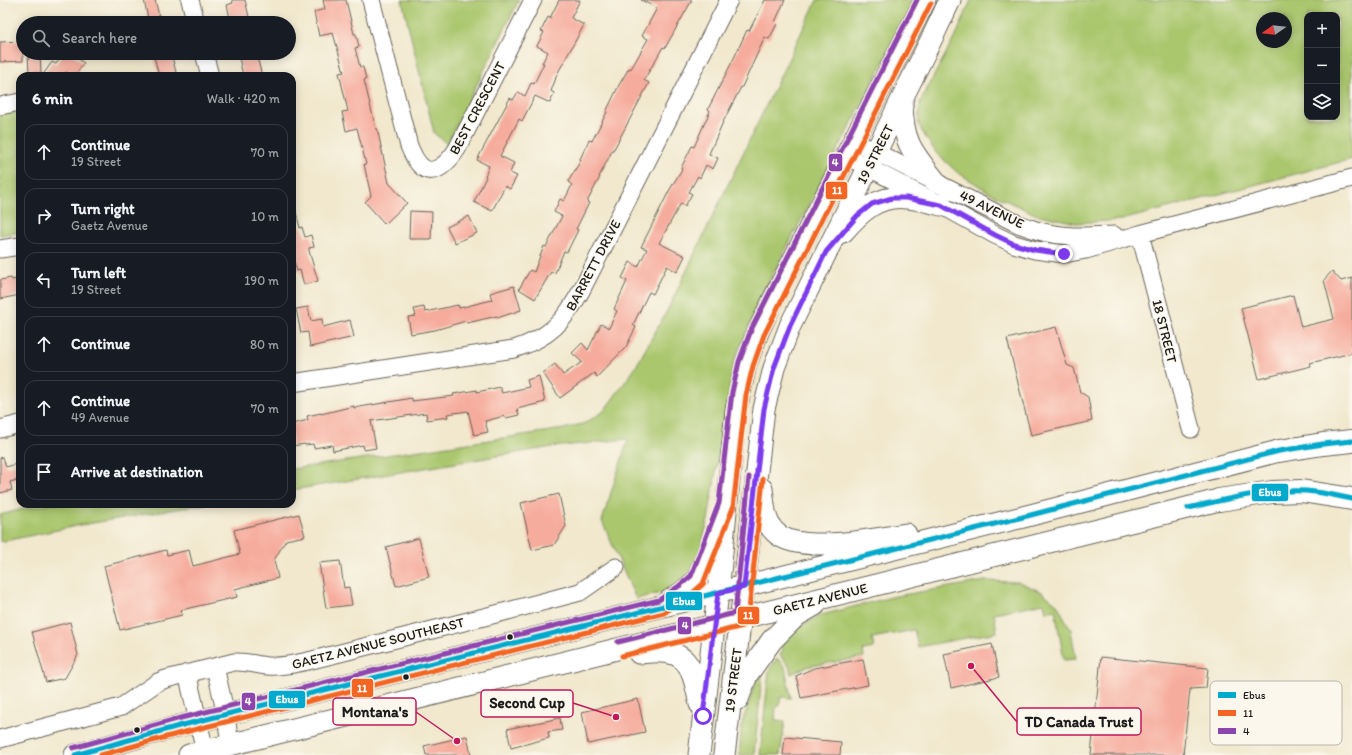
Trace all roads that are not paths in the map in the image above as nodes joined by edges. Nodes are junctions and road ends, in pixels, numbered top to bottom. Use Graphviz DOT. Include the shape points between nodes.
graph roads {
  1 [pos="190,0"];
  2 [pos="371,0"];
  3 [pos="533,0"];
  4 [pos="729,0"];
  5 [pos="925,0"];
  6 [pos="950,0"];
  7 [pos="194,16"];
  8 [pos="206,60"];
  9 [pos="209,72"];
  10 [pos="902,99"];
  11 [pos="16,102"];
  12 [pos="0,106"];
  13 [pos="850,149"];
  14 [pos="872,160"];
  15 [pos="1352,178"];
  16 [pos="936,182"];
  17 [pos="941,205"];
  18 [pos="1140,234"];
  19 [pos="16,247"];
  20 [pos="0,249"];
  21 [pos="826,252"];
  22 [pos="296,382"];
  23 [pos="16,425"];
  24 [pos="0,429"];
  25 [pos="1191,429"];
  26 [pos="1352,441"];
  27 [pos="1279,451"];
  28 [pos="758,462"];
  29 [pos="1352,499"];
  30 [pos="1219,500"];
  31 [pos="726,505"];
  32 [pos="1023,517"];
  33 [pos="616,567"];
  34 [pos="744,587"];
  35 [pos="718,593"];
  36 [pos="829,597"];
  37 [pos="662,606"];
  38 [pos="741,619"];
  39 [pos="714,625"];
  40 [pos="599,654"];
  41 [pos="215,667"];
  42 [pos="187,674"];
  43 [pos="226,715"];
  44 [pos="703,716"];
  45 [pos="199,722"];
  46 [pos="727,725"];
  47 [pos="0,739"];
  48 [pos="230,745"];
  49 [pos="197,753"];
  50 [pos="75,755"];
  51 [pos="699,755"];
  52 [pos="724,755"];
  1 -- 7 [label="street"];
  2 -- 3 [label="street, BEST CRESCENT" via="409,146 418,163 428,170 440,168 457,149"];
  4 -- 22 [label="street, BARRETT DRIVE" via="579,296 553,330 535,341 514,348"];
  5 -- 13 [label="main road, 19 STREET"];
  6 -- 10 [label="main road, 19 STREET"];
  8 -- 9 [label="street"];
  10 -- 14 [label="main road, 19 STREET"];
  10 -- 16 [label="main road" via="907,143"];
  11 -- 12 [label="street"];
  13 -- 14 [label="street, 49 AVENUE"];
  13 -- 31 [label="main road, 19 STREET" via="773,300 746,364 736,410"];
  14 -- 16 [label="street, 49 AVENUE"];
  14 -- 17 [label="street, 49 AVENUE"];
  14 -- 21 [label="main road, 19 STREET"];
  15 -- 18 [label="street, 49 AVENUE"];
  16 -- 18 [label="street, 49 AVENUE" via="1018,224 1038,231 1078,237"];
  17 -- 18 [label="street, 49 AVENUE" via="995,235 1035,250 1064,254"];
  17 -- 21 [label="main road" via="906,198 892,198 872,204 857,216"];
  18 -- 25 [label="street, 18 STREET"];
  19 -- 20 [label="street"];
  21 -- 28 [label="main road, 19 STREET" via="790,326 774,368 764,409"];
  23 -- 24 [label="street"];
  26 -- 27 [label="highway"];
  27 -- 32 [label="main road"];
  28 -- 32 [label="main road" via="768,520 774,532 791,542 823,544 863,541"];
  28 -- 34 [label="main road, 19 STREET"];
  29 -- 30 [label="highway" via="1301,491 1272,492"];
  30 -- 36 [label="main road, GAETZ AVENUE"];
  31 -- 35 [label="main road, 19 STREET"];
  31 -- 37 [label="main road" via="697,580"];
  32 -- 34 [label="main road"];
  33 -- 41 [label="street, GAETZ AVENUE SOUTHEAST" via="580,592 328,657 281,666 244,661"];
  34 -- 35 [label="main road"];
  34 -- 38 [label="main road, 19 STREET"];
  35 -- 37 [label="main road"];
  35 -- 39 [label="main road, 19 STREET"];
  36 -- 38 [label="main road, GAETZ AVENUE"];
  36 -- 46 [label="main road" via="796,616 772,640 747,675"];
  37 -- 43 [label="main road"];
  38 -- 39 [label="main road, GAETZ AVENUE"];
  38 -- 46 [label="main road, 19 STREET"];
  39 -- 40 [label="main road, GAETZ AVENUE"];
  39 -- 44 [label="main road, 19 STREET"];
  40 -- 44 [label="main road" via="662,652 680,657 691,670"];
  40 -- 48 [label="main road, GAETZ AVENUE"];
  41 -- 42 [label="street, GAETZ AVENUE SOUTHEAST"];
  41 -- 43 [label="street"];
  42 -- 45 [label="street"];
  42 -- 47 [label="street, GAETZ AVENUE SOUTHEAST" via="158,682 121,707"];
  43 -- 45 [label="main road"];
  43 -- 48 [label="street"];
  44 -- 51 [label="main road, 19 STREET"];
  45 -- 49 [label="street"];
  45 -- 50 [label="main road"];
  46 -- 52 [label="main road, 19 STREET"];
  48 -- 49 [label="main road, GAETZ AVENUE"];
}
